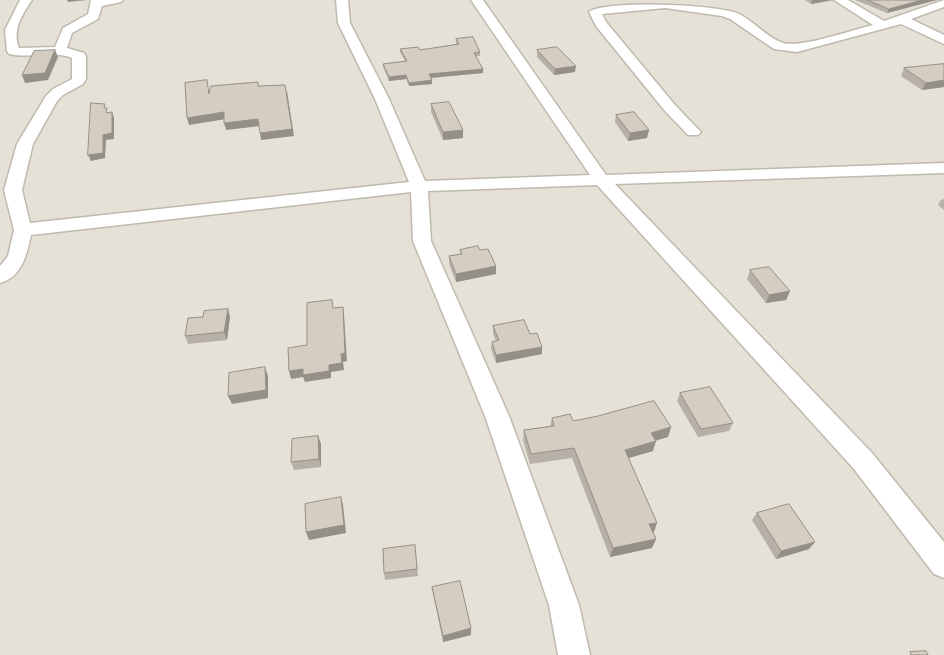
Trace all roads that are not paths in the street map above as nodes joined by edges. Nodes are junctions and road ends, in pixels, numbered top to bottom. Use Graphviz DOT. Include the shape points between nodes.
graph roads {
  1 [pos="26,0"];
  2 [pos="117,0"];
  3 [pos="342,0"];
  4 [pos="477,0"];
  5 [pos="720,0"];
  6 [pos="840,0"];
  7 [pos="939,0"];
  8 [pos="97,1"];
  9 [pos="944,3"];
  10 [pos="734,16"];
  11 [pos="901,18"];
  12 [pos="883,26"];
  13 [pos="944,40"];
  14 [pos="60,50"];
  15 [pos="693,132"];
  16 [pos="944,168"];
  17 [pos="600,178"];
  18 [pos="419,186"];
  19 [pos="23,230"];
  20 [pos="0,276"];
  21 [pos="944,564"];
  22 [pos="574,655"];
  1 -- 14 [label="street" via="11,26 14,51 23,54"];
  2 -- 8 [label="street"];
  3 -- 18 [label="street" via="344,22"];
  4 -- 17 [label="street"];
  5 -- 10 [label="street"];
  6 -- 12 [label="street"];
  7 -- 9 [label="street"];
  8 -- 14 [label="street" via="94,16 67,31"];
  9 -- 11 [label="street"];
  10 -- 12 [label="street" via="779,46 790,48"];
  10 -- 15 [label="street" via="665,5 595,12 605,30"];
  11 -- 12 [label="street"];
  11 -- 13 [label="street"];
  14 -- 19 [label="street" via="79,56 79,79 51,99 25,144 14,190"];
  16 -- 17 [label="street"];
  17 -- 18 [label="street"];
  17 -- 21 [label="street" via="863,461"];
  18 -- 19 [label="street"];
  18 -- 22 [label="street" via="422,241 497,416 564,605"];
  19 -- 20 [label="street" via="17,257"];
}
